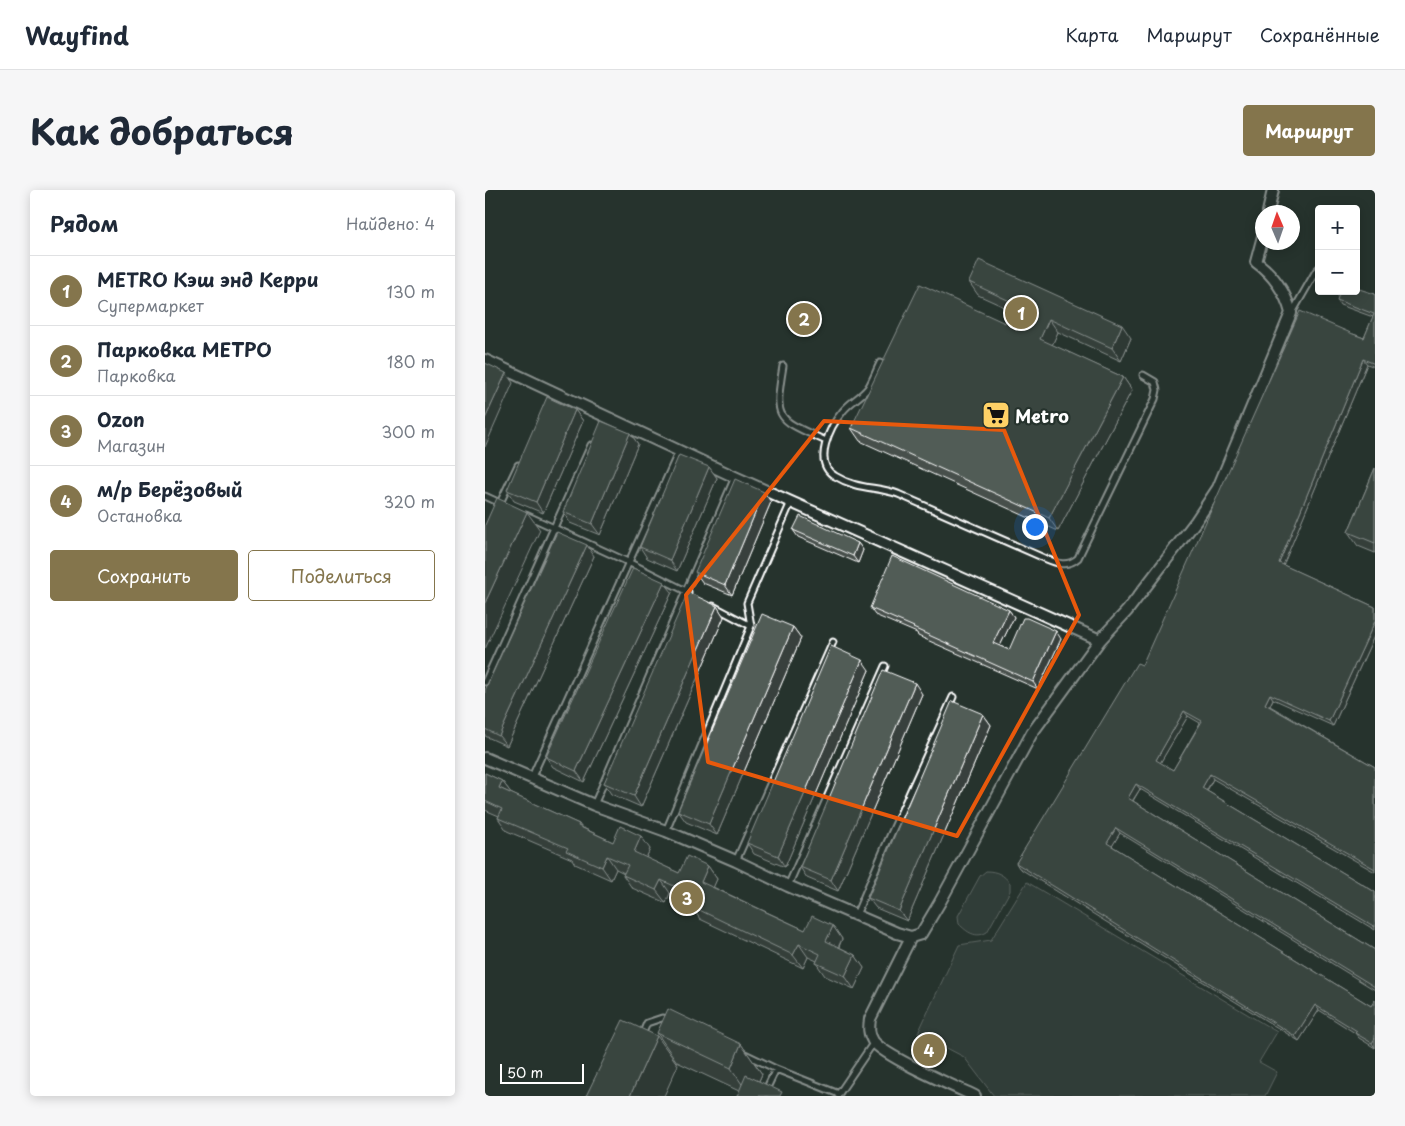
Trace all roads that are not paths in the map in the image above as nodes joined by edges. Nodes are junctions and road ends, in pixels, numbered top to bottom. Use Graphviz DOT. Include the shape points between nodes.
graph roads {
  1 [pos="1273,190"];
  2 [pos="1270,205"];
  3 [pos="1259,250"];
  4 [pos="1315,273"];
  5 [pos="1291,313"];
  6 [pos="485,360"];
  7 [pos="880,363"];
  8 [pos="783,366"];
  9 [pos="1143,375"];
  10 [pos="826,440"];
  11 [pos="593,441"];
  12 [pos="679,451"];
  13 [pos="520,460"];
  14 [pos="735,477"];
  15 [pos="485,496"];
  16 [pos="791,502"];
  17 [pos="500,503"];
  18 [pos="509,507"];
  19 [pos="518,511"];
  20 [pos="554,528"];
  21 [pos="629,562"];
  22 [pos="686,592"];
  23 [pos="694,596"];
  24 [pos="711,604"];
  25 [pos="751,626"];
  26 [pos="1100,640"];
  27 [pos="833,642"];
  28 [pos="885,666"];
  29 [pos="485,682"];
  30 [pos="953,697"];
  31 [pos="485,758"];
  32 [pos="531,779"];
  33 [pos="594,805"];
  34 [pos="666,831"];
  35 [pos="736,861"];
  36 [pos="788,886"];
  37 [pos="856,915"];
  38 [pos="911,937"];
  39 [pos="679,1023"];
  40 [pos="640,1039"];
  41 [pos="874,1042"];
  42 [pos="741,1052"];
  43 [pos="776,1069"];
  44 [pos="839,1095"];
  45 [pos="763,1096"];
  46 [pos="975,1096"];
  1 -- 2 [label="street"];
  3 -- 5 [label="street" via="1256,262 1280,288"];
  4 -- 5 [label="lane"];
  5 -- 26 [label="street" via="1218,488 1133,603"];
  6 -- 12 [label="street" via="550,397"];
  7 -- 10 [label="lane" via="869,386 841,412"];
  8 -- 10 [label="lane" via="778,396 781,415 789,423"];
  9 -- 10 [label="lane" via="1155,382 1156,396 1078,558 1071,564 1044,558 898,494 858,487 840,479 826,465"];
  11 -- 20 [label="lane"];
  12 -- 14 [label="street"];
  12 -- 21 [label="lane"];
  13 -- 17 [label="lane"];
  14 -- 16 [label="street"];
  14 -- 22 [label="lane"];
  15 -- 17 [label="lane"];
  16 -- 25 [label="lane" via="747,603"];
  16 -- 26 [label="street"];
  17 -- 18 [label="lane"];
  19 -- 20 [label="lane"];
  20 -- 21 [label="lane"];
  20 -- 29 [label="lane"];
  21 -- 22 [label="lane"];
  21 -- 32 [label="lane"];
  22 -- 23 [label="lane"];
  22 -- 33 [label="lane"];
  24 -- 25 [label="lane"];
  25 -- 34 [label="lane"];
  26 -- 38 [label="street" via="1032,733 921,934"];
  27 -- 35 [label="lane"];
  28 -- 36 [label="lane"];
  30 -- 37 [label="lane"];
  31 -- 32 [label="street"];
  32 -- 33 [label="street"];
  33 -- 34 [label="street"];
  34 -- 35 [label="street"];
  35 -- 36 [label="street"];
  36 -- 37 [label="street"];
  37 -- 38 [label="street"];
  38 -- 41 [label="street" via="870,1019 869,1032"];
  39 -- 40 [label="lane" via="662,1018 647,1023"];
  41 -- 44 [label="lane"];
  41 -- 46 [label="street" via="887,1053"];
  42 -- 43 [label="lane"];
  43 -- 44 [label="lane"];
  43 -- 45 [label="lane"];
}
